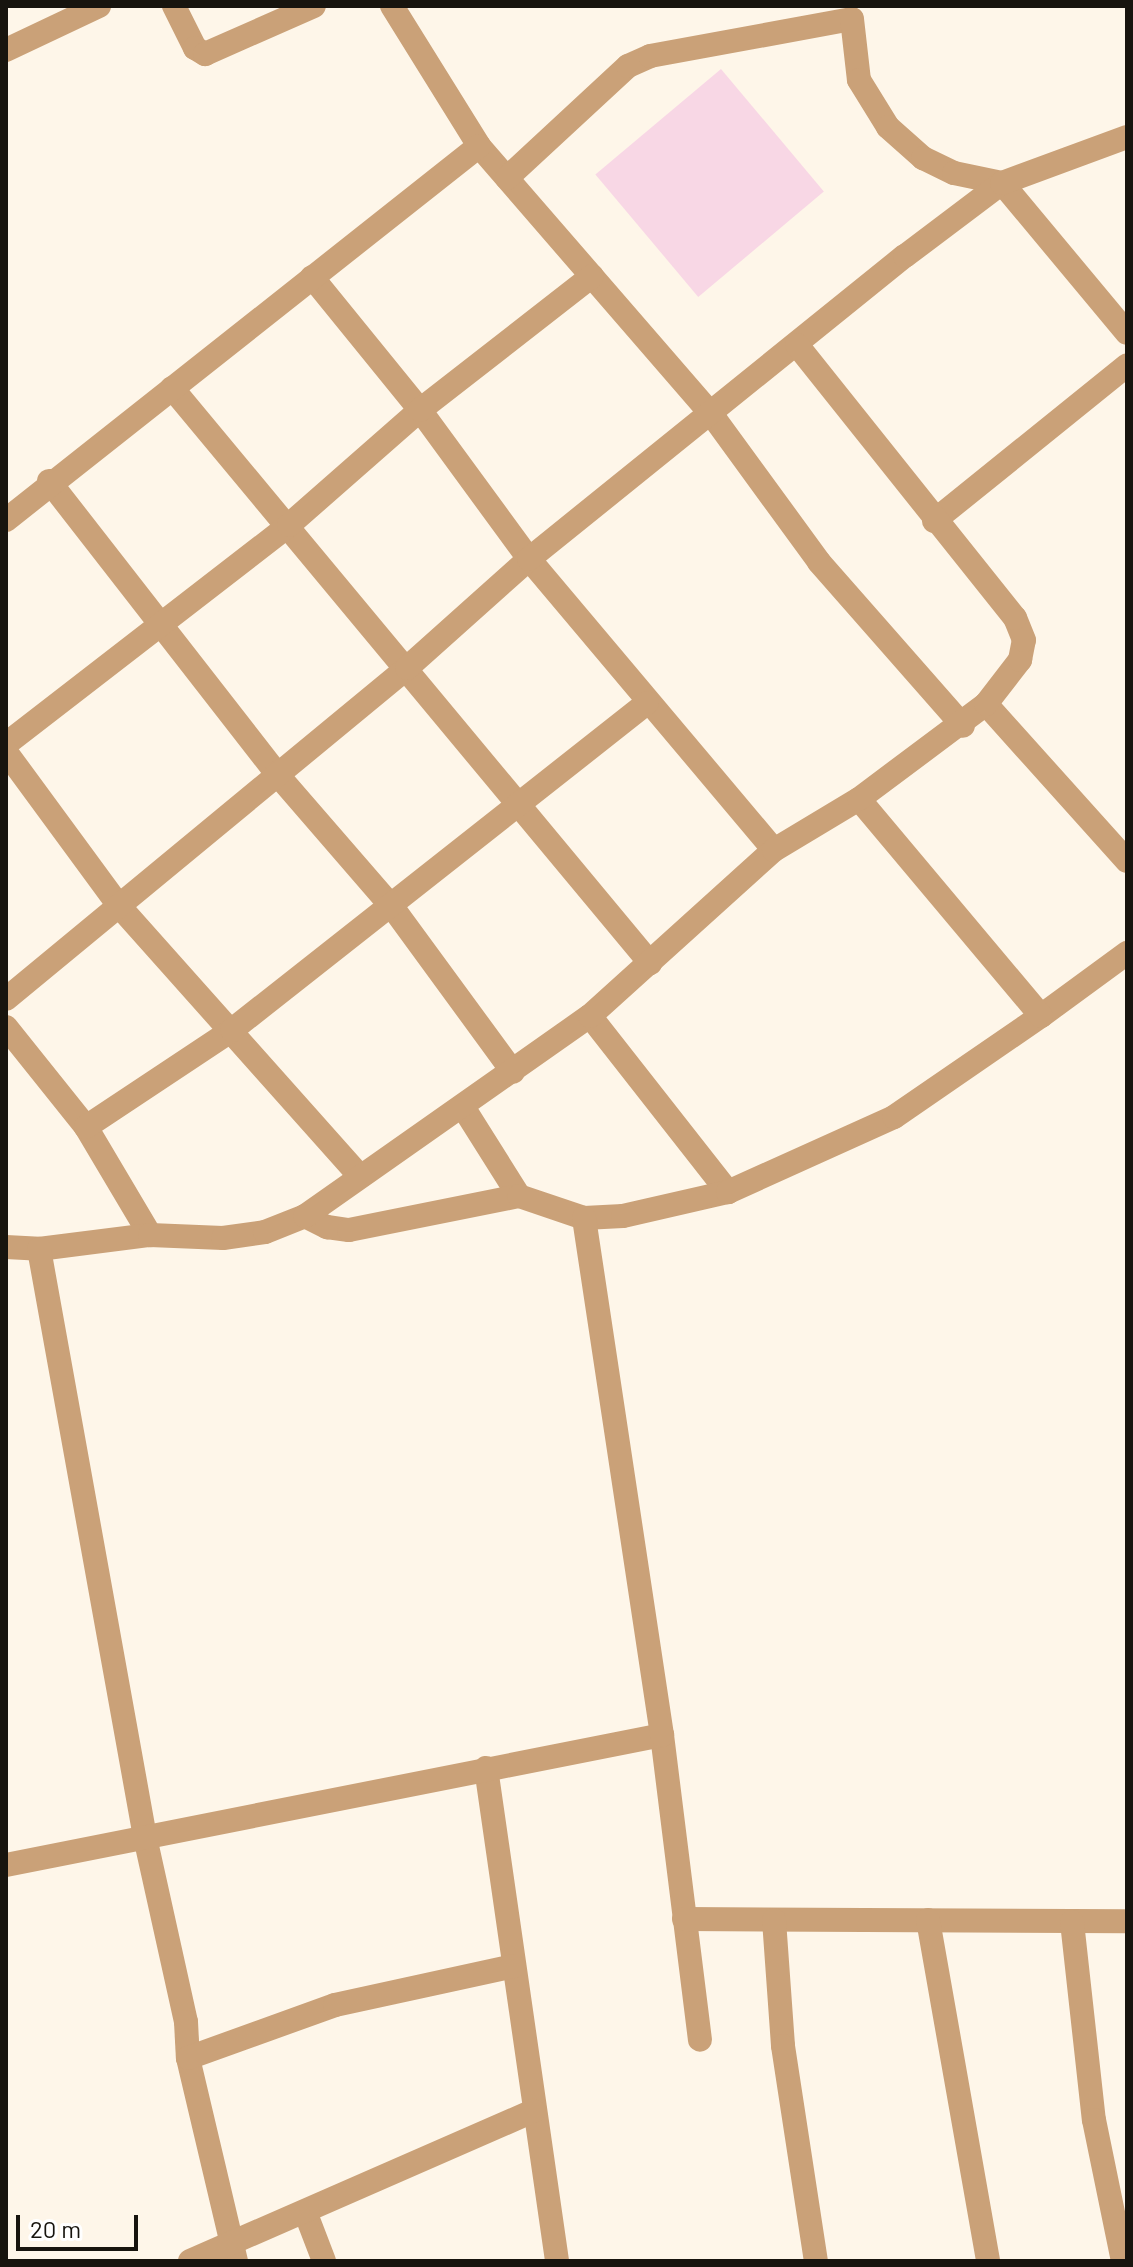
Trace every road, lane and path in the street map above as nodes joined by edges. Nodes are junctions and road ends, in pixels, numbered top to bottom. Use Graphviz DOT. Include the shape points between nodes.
graph roads {
  1 [pos="99,6"];
  2 [pos="174,6"];
  3 [pos="314,6"];
  4 [pos="392,6"];
  5 [pos="6,50"];
  6 [pos="1127,137"];
  7 [pos="479,146"];
  8 [pos="507,178"];
  9 [pos="1002,183"];
  10 [pos="592,276"];
  11 [pos="312,277"];
  12 [pos="1127,333"];
  13 [pos="797,345"];
  14 [pos="1127,365"];
  15 [pos="172,388"];
  16 [pos="420,410"];
  17 [pos="712,415"];
  18 [pos="49,481"];
  19 [pos="6,520"];
  20 [pos="934,521"];
  21 [pos="289,525"];
  22 [pos="529,559"];
  23 [pos="159,621"];
  24 [pos="407,668"];
  25 [pos="647,703"];
  26 [pos="986,704"];
  27 [pos="963,726"];
  28 [pos="6,744"];
  29 [pos="6,752"];
  30 [pos="276,773"];
  31 [pos="859,799"];
  32 [pos="515,806"];
  33 [pos="774,850"];
  34 [pos="1127,861"];
  35 [pos="120,907"];
  36 [pos="393,908"];
  37 [pos="1127,953"];
  38 [pos="650,963"];
  39 [pos="6,999"];
  40 [pos="590,1016"];
  41 [pos="1041,1016"];
  42 [pos="6,1027"];
  43 [pos="232,1030"];
  44 [pos="513,1072"];
  45 [pos="463,1107"];
  46 [pos="86,1127"];
  47 [pos="360,1176"];
  48 [pos="728,1192"];
  49 [pos="519,1196"];
  50 [pos="305,1216"];
  51 [pos="584,1218"];
  52 [pos="150,1235"];
  53 [pos="6,1247"];
  54 [pos="39,1249"];
  55 [pos="662,1735"];
  56 [pos="486,1768"];
  57 [pos="145,1837"];
  58 [pos="6,1865"];
  59 [pos="684,1919"];
  60 [pos="774,1920"];
  61 [pos="928,1920"];
  62 [pos="1127,1921"];
  63 [pos="1072,1922"];
  64 [pos="514,1966"];
  65 [pos="700,2040"];
  66 [pos="188,2058"];
  67 [pos="534,2111"];
  68 [pos="306,2214"];
  69 [pos="234,2252"];
  70 [pos="190,2261"];
  71 [pos="324,2261"];
  72 [pos="557,2261"];
  73 [pos="816,2261"];
  74 [pos="988,2261"];
  75 [pos="1123,2261"];
  1 -- 5 [label="street"];
  2 -- 3 [label="street" via="195,48 205,54"];
  4 -- 7 [label="street"];
  6 -- 9 [label="street"];
  7 -- 8 [label="street"];
  7 -- 11 [label="street"];
  8 -- 9 [label="street" via="639,61 683,48 852,19 859,80 888,127 923,158 954,173"];
  8 -- 10 [label="street"];
  9 -- 12 [label="street"];
  9 -- 13 [label="street"];
  10 -- 16 [label="street"];
  10 -- 17 [label="street"];
  11 -- 15 [label="street"];
  11 -- 16 [label="street"];
  13 -- 17 [label="street"];
  13 -- 20 [label="street"];
  14 -- 20 [label="street"];
  15 -- 18 [label="street"];
  15 -- 21 [label="street"];
  16 -- 21 [label="street"];
  16 -- 22 [label="street"];
  17 -- 22 [label="street"];
  17 -- 27 [label="street" via="819,562"];
  18 -- 19 [label="street"];
  18 -- 23 [label="street"];
  20 -- 26 [label="street" via="1015,618 1024,640 1020,660"];
  21 -- 23 [label="street"];
  21 -- 24 [label="street"];
  22 -- 24 [label="street"];
  22 -- 25 [label="street"];
  23 -- 28 [label="street"];
  23 -- 30 [label="street"];
  24 -- 30 [label="street"];
  24 -- 32 [label="street"];
  25 -- 32 [label="street"];
  25 -- 33 [label="street"];
  26 -- 27 [label="street"];
  26 -- 34 [label="street"];
  27 -- 31 [label="street"];
  29 -- 35 [label="street"];
  30 -- 35 [label="street"];
  30 -- 36 [label="street"];
  31 -- 33 [label="street"];
  31 -- 41 [label="street"];
  32 -- 36 [label="street"];
  32 -- 38 [label="street"];
  33 -- 38 [label="street"];
  35 -- 39 [label="street"];
  35 -- 43 [label="street"];
  36 -- 43 [label="street"];
  36 -- 44 [label="street"];
  37 -- 41 [label="street"];
  38 -- 40 [label="street"];
  40 -- 44 [label="street"];
  40 -- 48 [label="street"];
  41 -- 48 [label="street" via="894,1117"];
  42 -- 46 [label="street"];
  43 -- 46 [label="street"];
  43 -- 47 [label="street"];
  44 -- 45 [label="street"];
  45 -- 47 [label="street"];
  45 -- 49 [label="street"];
  46 -- 52 [label="street"];
  47 -- 50 [label="street"];
  48 -- 51 [label="street" via="623,1216"];
  49 -- 50 [label="street" via="493,1197 349,1230"];
  49 -- 51 [label="street"];
  50 -- 52 [label="street" via="265,1232 223,1238"];
  51 -- 55 [label="street"];
  52 -- 54 [label="street"];
  53 -- 54 [label="street"];
  54 -- 57 [label="street"];
  55 -- 56 [label="street"];
  55 -- 59 [label="street"];
  56 -- 57 [label="street"];
  56 -- 64 [label="street"];
  57 -- 58 [label="street"];
  57 -- 66 [label="street" via="186,2022"];
  59 -- 60 [label="street"];
  59 -- 65 [label="street"];
  60 -- 61 [label="street"];
  60 -- 73 [label="street" via="783,2046"];
  61 -- 63 [label="street"];
  61 -- 74 [label="street"];
  62 -- 63 [label="street"];
  63 -- 75 [label="street" via="1094,2120"];
  64 -- 66 [label="street" via="335,2005"];
  64 -- 67 [label="street"];
  66 -- 69 [label="street"];
  67 -- 68 [label="street"];
  67 -- 72 [label="street"];
  68 -- 69 [label="street"];
  68 -- 71 [label="street"];
  69 -- 70 [label="street"];
}
